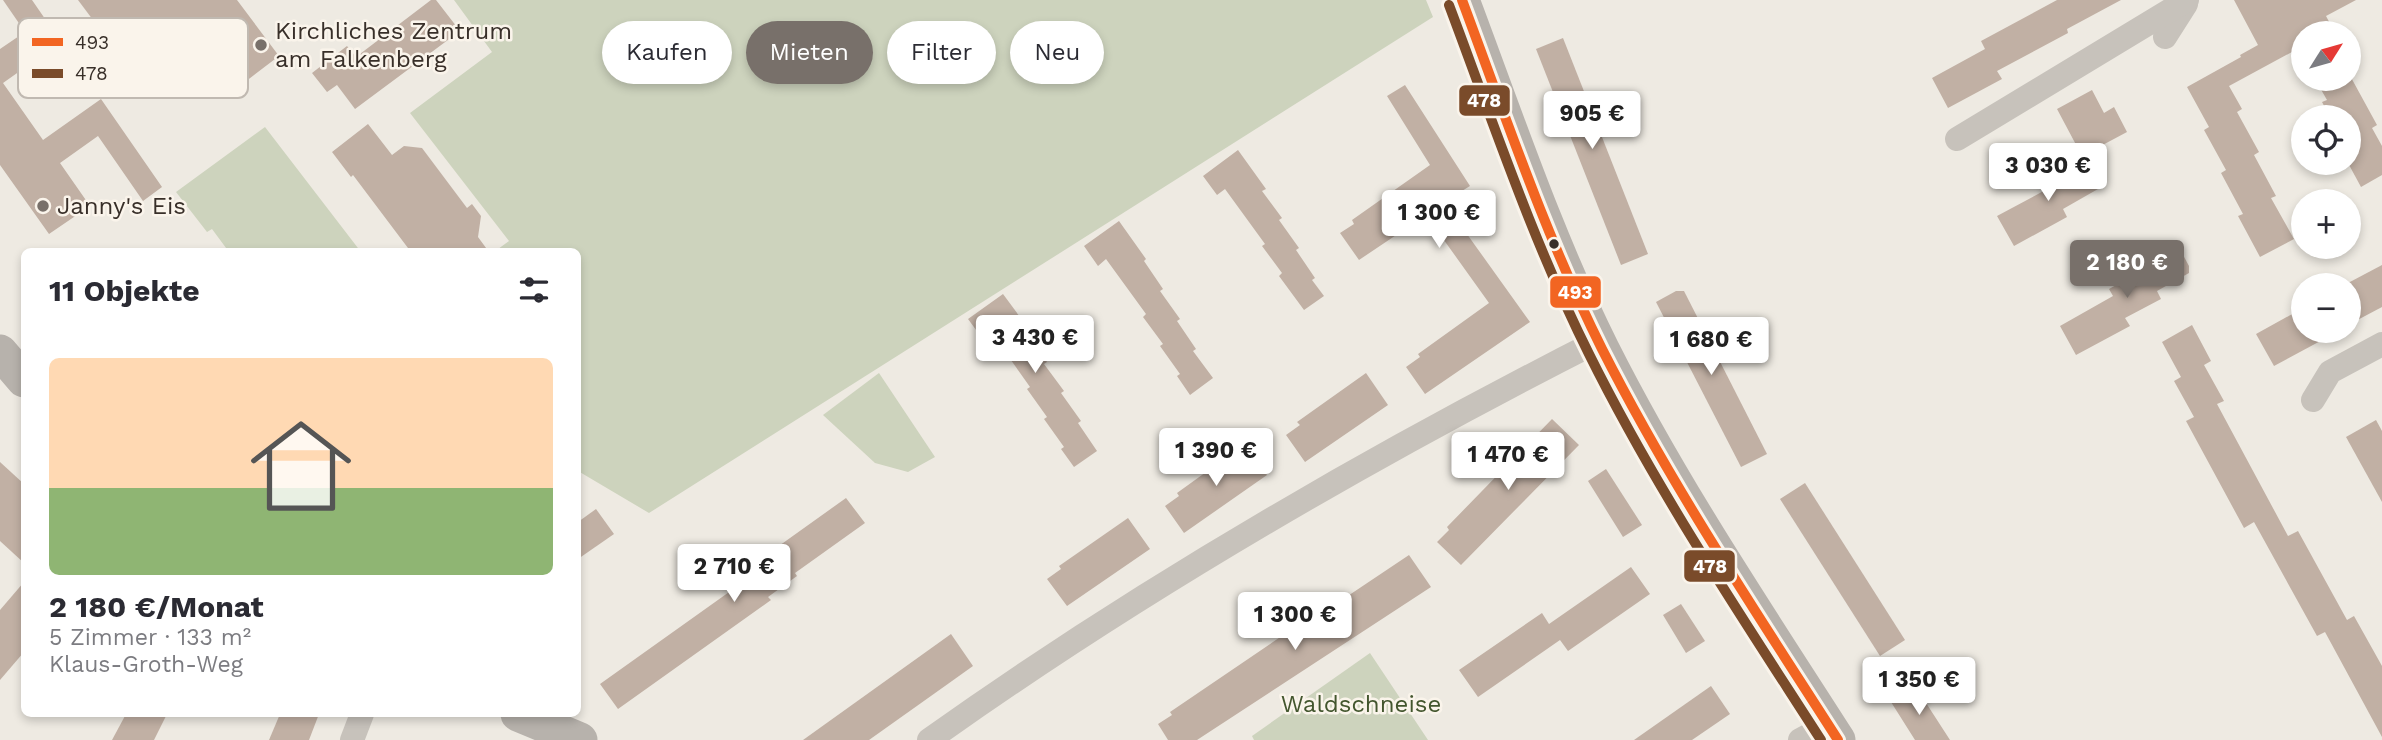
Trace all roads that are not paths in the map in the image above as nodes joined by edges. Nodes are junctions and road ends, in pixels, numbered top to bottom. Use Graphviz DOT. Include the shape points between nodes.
graph roads {
  1 [pos="1462,0"];
  2 [pos="2188,0"];
  3 [pos="2165,37"];
  4 [pos="1957,139"];
  5 [pos="1598,341"];
  6 [pos="2382,344"];
  7 [pos="2313,400"];
  8 [pos="361,717"];
  9 [pos="525,717"];
  10 [pos="1822,735"];
  11 [pos="352,740"];
  12 [pos="580,740"];
  13 [pos="929,740"];
  1 -- 5 [label="main road" via="1549,231"];
  2 -- 3 [label="street"];
  2 -- 4 [label="street"];
  5 -- 10 [label="main road" via="1643,428"];
  5 -- 13 [label="street" via="1436,425 1240,536 1071,642"];
  6 -- 7 [label="street" via="2330,372"];
  8 -- 11 [label="street"];
  9 -- 12 [label="main road"];
}
